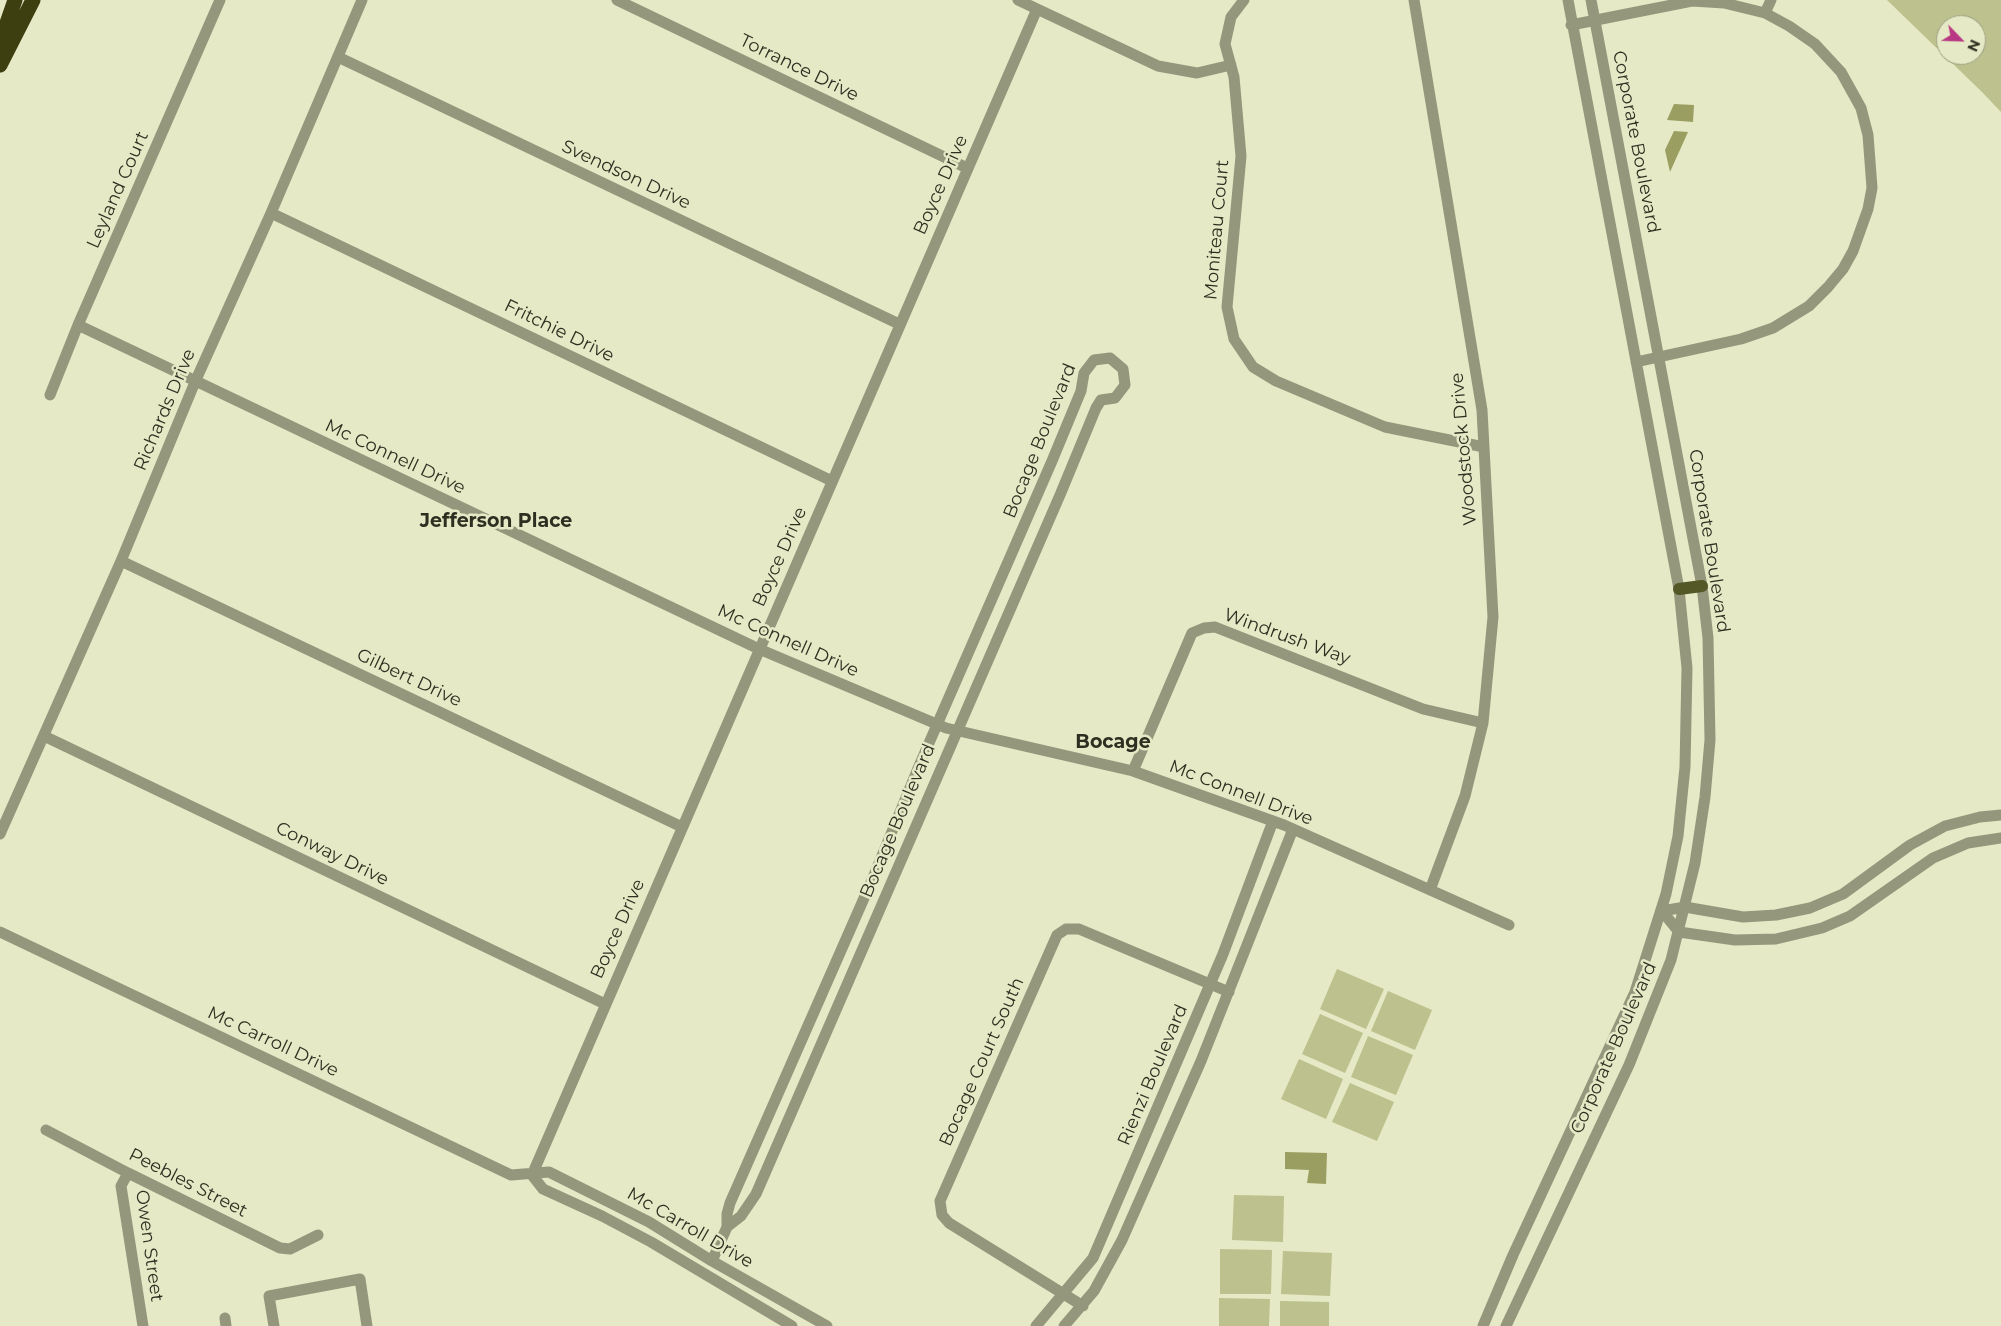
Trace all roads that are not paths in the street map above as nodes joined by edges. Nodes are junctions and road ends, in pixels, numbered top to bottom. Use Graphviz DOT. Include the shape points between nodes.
graph roads {
  1 [pos="15,0"];
  2 [pos="33,0"];
  3 [pos="220,0"];
  4 [pos="362,0"];
  5 [pos="616,0"];
  6 [pos="1018,0"];
  7 [pos="1244,0"];
  8 [pos="1414,0"];
  9 [pos="1568,0"];
  10 [pos="1591,0"];
  11 [pos="1770,0"];
  12 [pos="1037,9"];
  13 [pos="1765,13"];
  14 [pos="1594,19"];
  15 [pos="1571,25"];
  16 [pos="0,43"];
  17 [pos="338,57"];
  18 [pos="0,65"];
  19 [pos="1231,65"];
  20 [pos="967,168"];
  21 [pos="271,213"];
  22 [pos="899,324"];
  23 [pos="78,325"];
  24 [pos="1658,356"];
  25 [pos="1636,362"];
  26 [pos="195,382"];
  27 [pos="50,395"];
  28 [pos="1484,447"];
  29 [pos="832,481"];
  30 [pos="122,561"];
  31 [pos="1702,586"];
  32 [pos="1679,589"];
  33 [pos="759,649"];
  34 [pos="1483,724"];
  35 [pos="938,725"];
  36 [pos="956,731"];
  37 [pos="44,736"];
  38 [pos="1133,771"];
  39 [pos="2001,815"];
  40 [pos="1273,821"];
  41 [pos="1960,822"];
  42 [pos="682,827"];
  43 [pos="1293,829"];
  44 [pos="0,834"];
  45 [pos="2001,838"];
  46 [pos="1966,844"];
  47 [pos="1430,890"];
  48 [pos="1685,906"];
  49 [pos="1662,911"];
  50 [pos="1509,925"];
  51 [pos="0,932"];
  52 [pos="1679,932"];
  53 [pos="1211,984"];
  54 [pos="1229,992"];
  55 [pos="605,1004"];
  56 [pos="46,1130"];
  57 [pos="128,1173"];
  58 [pos="532,1175"];
  59 [pos="727,1227"];
  60 [pos="318,1235"];
  61 [pos="712,1261"];
  62 [pos="1066,1294"];
  63 [pos="1083,1306"];
  64 [pos="143,1326"];
  65 [pos="274,1326"];
  66 [pos="367,1326"];
  67 [pos="792,1326"];
  68 [pos="827,1326"];
  69 [pos="1036,1326"];
  70 [pos="1064,1326"];
  71 [pos="1483,1326"];
  72 [pos="1506,1326"];
  1 -- 16 [label="highway"];
  2 -- 18 [label="highway"];
  3 -- 23 [label="street, Leyland Court"];
  4 -- 17 [label="street, Richards Drive"];
  5 -- 20 [label="street, Torrance Drive"];
  6 -- 12 [label="street"];
  7 -- 19 [label="street, Moniteau Court" via="1231,17 1225,44"];
  8 -- 28 [label="street, Woodstock Drive" via="1482,410"];
  9 -- 15 [label="street, Corporate Boulevard"];
  10 -- 14 [label="street, Corporate Boulevard"];
  11 -- 13 [label="street"];
  12 -- 19 [label="street" via="1158,66 1197,73"];
  12 -- 20 [label="street, Boyce Drive"];
  13 -- 14 [label="street" via="1724,3 1692,1"];
  13 -- 24 [label="street" via="1789,26 1829,57 1849,83 1861,108 1872,163 1872,188 1862,230 1844,269 1809,306 1787,321 1741,338"];
  14 -- 15 [label="street"];
  14 -- 24 [label="street, Corporate Boulevard"];
  15 -- 25 [label="street, Corporate Boulevard"];
  17 -- 21 [label="street, Richards Drive"];
  17 -- 22 [label="street, Svendson Drive"];
  19 -- 28 [label="street, Moniteau Court" via="1241,156 1227,307 1234,339 1253,367 1276,381 1385,427"];
  20 -- 22 [label="street, Boyce Drive"];
  21 -- 26 [label="street, Richards Drive"];
  21 -- 29 [label="street, Fritchie Drive"];
  22 -- 29 [label="street, Boyce Drive"];
  23 -- 26 [label="street, Mc Connell Drive"];
  23 -- 27 [label="street, Leyland Court"];
  24 -- 25 [label="street"];
  24 -- 31 [label="street, Corporate Boulevard"];
  25 -- 32 [label="street, Corporate Boulevard"];
  26 -- 30 [label="street, Richards Drive"];
  26 -- 33 [label="street, Mc Connell Drive"];
  28 -- 34 [label="street, Woodstock Drive" via="1493,617"];
  29 -- 33 [label="street, Boyce Drive"];
  30 -- 37 [label="street, Richards Drive"];
  30 -- 42 [label="street, Gilbert Drive"];
  31 -- 32 [label="main road"];
  31 -- 48 [label="street, Corporate Boulevard" via="1708,638 1710,740 1704,807"];
  32 -- 49 [label="street, Corporate Boulevard" via="1685,633 1687,732 1678,836"];
  33 -- 35 [label="street, Mc Connell Drive"];
  33 -- 42 [label="street, Boyce Drive"];
  34 -- 38 [label="street, Windrush Way" via="1423,709 1215,627 1204,628 1192,633"];
  34 -- 47 [label="street, Woodstock Drive" via="1465,796"];
  35 -- 36 [label="street, Mc Connell Drive"];
  35 -- 36 [label="street, Bocage Boulevard" via="1081,392 1084,373 1094,360 1110,358 1123,369 1125,385 1115,398 1101,400 1096,408"];
  35 -- 59 [label="street, Bocage Boulevard" via="730,1203 726,1214"];
  36 -- 38 [label="street, Mc Connell Drive"];
  36 -- 59 [label="street, Bocage Boulevard" via="756,1194 741,1216"];
  37 -- 44 [label="street, Richards Drive"];
  37 -- 55 [label="street, Conway Drive"];
  38 -- 40 [label="street, Mc Connell Drive"];
  39 -- 41 [label="street"];
  40 -- 43 [label="street, Mc Connell Drive"];
  40 -- 53 [label="street, Rienzi Boulevard"];
  41 -- 46 [label="street"];
  41 -- 48 [label="street" via="1910,845 1843,894 1810,908 1743,917"];
  42 -- 55 [label="street, Boyce Drive"];
  43 -- 47 [label="street, Mc Connell Drive"];
  43 -- 54 [label="street"];
  45 -- 46 [label="street"];
  46 -- 52 [label="street" via="1933,858 1850,916 1822,928 1776,939 1735,940"];
  47 -- 50 [label="street, Mc Connell Drive"];
  48 -- 49 [label="street"];
  48 -- 52 [label="street, Corporate Boulevard"];
  49 -- 52 [label="street"];
  49 -- 71 [label="street, Corporate Boulevard" via="1631,1001"];
  51 -- 58 [label="street, Mc Carroll Drive" via="512,1175"];
  52 -- 72 [label="street, Corporate Boulevard" via="1640,1039"];
  53 -- 54 [label="street"];
  53 -- 62 [label="street, Rienzi Boulevard" via="1093,1258"];
  53 -- 62 [label="street, Bocage Court South" via="1079,929 1066,929 1057,936 940,1201 942,1215 950,1224"];
  54 -- 63 [label="street" via="1122,1240"];
  55 -- 58 [label="street, Boyce Drive"];
  56 -- 57 [label="street, Peebles Street"];
  57 -- 60 [label="street, Peebles Street" via="280,1248 290,1249"];
  57 -- 64 [label="street, Owen Street" via="121,1186"];
  58 -- 61 [label="street, Mc Carroll Drive" via="549,1172 589,1191 649,1222"];
  58 -- 67 [label="street, Mc Carroll Drive" via="543,1189 651,1242"];
  59 -- 61 [label="street, Bocage Boulevard"];
  61 -- 68 [label="street, Mc Carroll Drive"];
  62 -- 63 [label="street"];
  62 -- 69 [label="street, Rienzi Boulevard"];
  63 -- 70 [label="street"];
  65 -- 66 [label="street" via="269,1296 360,1279"];
}
